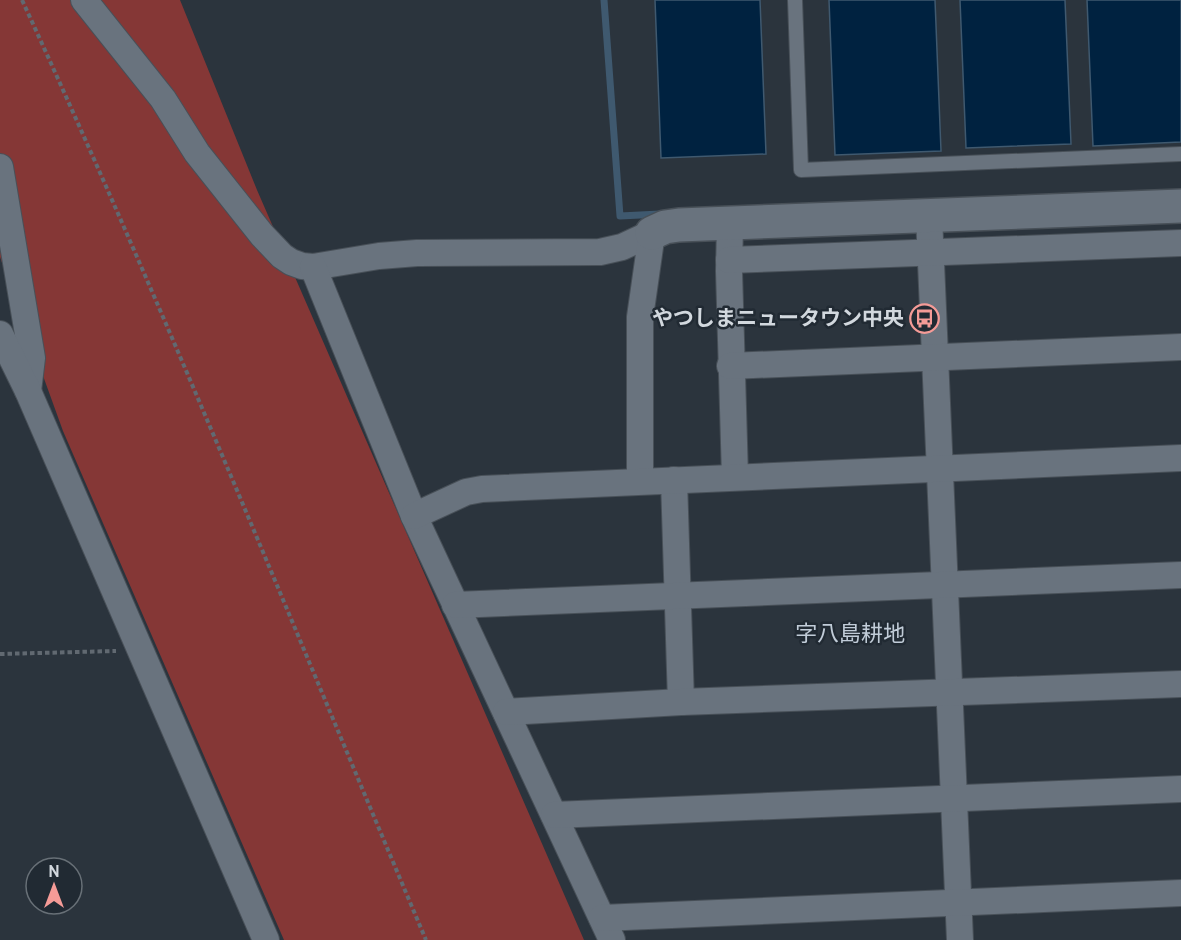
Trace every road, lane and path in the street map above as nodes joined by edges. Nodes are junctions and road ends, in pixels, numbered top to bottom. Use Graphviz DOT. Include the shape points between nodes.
graph roads {
  1 [pos="22,0"];
  2 [pos="84,0"];
  3 [pos="795,0"];
  4 [pos="1181,154"];
  5 [pos="0,167"];
  6 [pos="1181,206"];
  7 [pos="929,216"];
  8 [pos="730,224"];
  9 [pos="652,233"];
  10 [pos="1181,243"];
  11 [pos="931,253"];
  12 [pos="729,261"];
  13 [pos="313,267"];
  14 [pos="0,334"];
  15 [pos="1181,347"];
  16 [pos="936,357"];
  17 [pos="730,366"];
  18 [pos="28,391"];
  19 [pos="1181,458"];
  20 [pos="940,469"];
  21 [pos="735,477"];
  22 [pos="674,480"];
  23 [pos="640,481"];
  24 [pos="414,516"];
  25 [pos="1181,575"];
  26 [pos="945,585"];
  27 [pos="677,597"];
  28 [pos="455,605"];
  29 [pos="141,650"];
  30 [pos="0,654"];
  31 [pos="1181,684"];
  32 [pos="949,693"];
  33 [pos="681,702"];
  34 [pos="506,712"];
  35 [pos="1181,789"];
  36 [pos="954,799"];
  37 [pos="554,815"];
  38 [pos="1181,893"];
  39 [pos="958,902"];
  40 [pos="607,929"];
  41 [pos="266,940"];
  42 [pos="426,940"];
  43 [pos="960,940"];
  1 -- 42 [label="path" via="87,139"];
  2 -- 13 [label="street" via="163,99 197,153 262,235 291,262"];
  3 -- 4 [label="lane" via="801,170"];
  5 -- 18 [label="street" via="32,358"];
  6 -- 7 [label="street"];
  7 -- 8 [label="street"];
  7 -- 11 [label="street"];
  8 -- 9 [label="street" via="674,226"];
  8 -- 12 [label="street"];
  9 -- 13 [label="street" via="600,252 417,253"];
  9 -- 23 [label="street" via="640,317"];
  10 -- 11 [label="street"];
  11 -- 12 [label="street"];
  11 -- 16 [label="street"];
  12 -- 17 [label="street"];
  13 -- 24 [label="street"];
  14 -- 18 [label="street"];
  15 -- 16 [label="street"];
  16 -- 17 [label="street"];
  16 -- 20 [label="street"];
  17 -- 21 [label="street"];
  18 -- 29 [label="street"];
  19 -- 20 [label="street"];
  20 -- 21 [label="street"];
  20 -- 26 [label="street"];
  21 -- 22 [label="street"];
  22 -- 23 [label="street"];
  22 -- 27 [label="street"];
  23 -- 24 [label="street" via="473,490"];
  24 -- 28 [label="street"];
  25 -- 26 [label="street"];
  26 -- 27 [label="street"];
  26 -- 32 [label="street"];
  27 -- 28 [label="street"];
  27 -- 33 [label="street"];
  28 -- 34 [label="street"];
  29 -- 30 [label="path"];
  29 -- 41 [label="street"];
  31 -- 32 [label="street"];
  32 -- 33 [label="street"];
  32 -- 36 [label="street"];
  33 -- 34 [label="street"];
  34 -- 37 [label="street"];
  35 -- 36 [label="street"];
  36 -- 37 [label="street"];
  36 -- 39 [label="street"];
  37 -- 40 [label="street"];
  38 -- 39 [label="street"];
  39 -- 40 [label="street"];
  39 -- 43 [label="street"];
}
